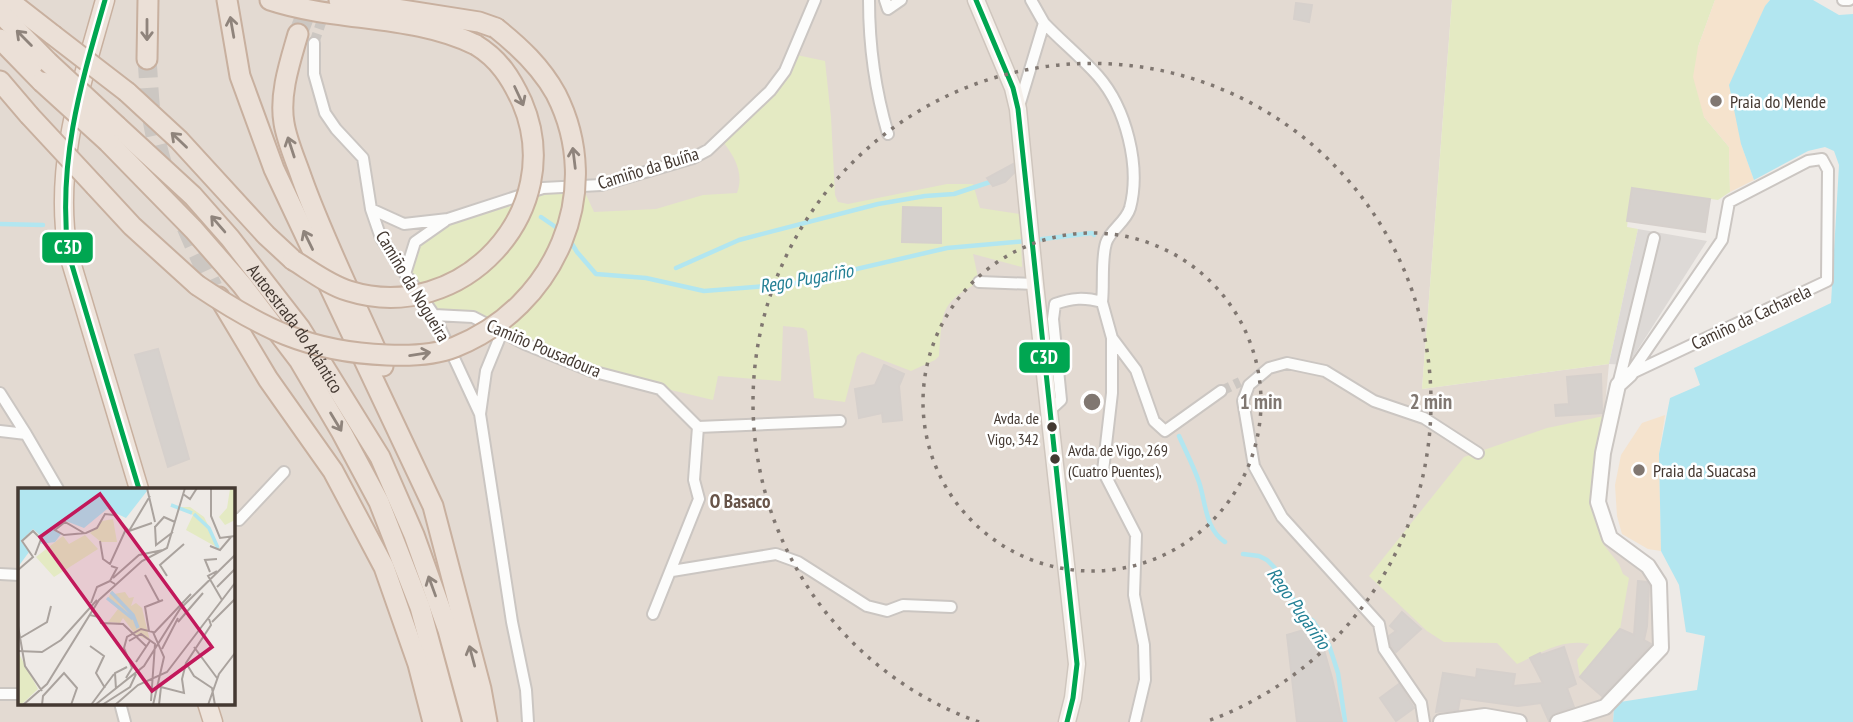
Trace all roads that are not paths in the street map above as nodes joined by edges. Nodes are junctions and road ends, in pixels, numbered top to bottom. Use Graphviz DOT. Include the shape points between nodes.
graph roads {
  1 [pos="8,0"];
  2 [pos="105,0"];
  3 [pos="148,0"];
  4 [pos="227,0"];
  5 [pos="270,0"];
  6 [pos="339,0"];
  7 [pos="815,0"];
  8 [pos="869,0"];
  9 [pos="885,0"];
  10 [pos="901,0"];
  11 [pos="976,0"];
  12 [pos="1031,0"];
  13 [pos="1843,0"];
  14 [pos="1849,0"];
  15 [pos="0,13"];
  16 [pos="1044,23"];
  17 [pos="306,39"];
  18 [pos="0,40"];
  19 [pos="147,59"];
  20 [pos="0,81"];
  21 [pos="1018,109"];
  22 [pos="113,134"];
  23 [pos="888,134"];
  24 [pos="371,209"];
  25 [pos="448,219"];
  26 [pos="1654,238"];
  27 [pos="405,274"];
  28 [pos="1034,279"];
  29 [pos="979,282"];
  30 [pos="205,286"];
  31 [pos="1102,302"];
  32 [pos="434,315"];
  33 [pos="502,332"];
  34 [pos="1112,338"];
  35 [pos="1269,368"];
  36 [pos="1630,374"];
  37 [pos="1240,382"];
  38 [pos="1618,385"];
  39 [pos="1221,391"];
  40 [pos="0,393"];
  41 [pos="1049,411"];
  42 [pos="480,414"];
  43 [pos="840,421"];
  44 [pos="698,426"];
  45 [pos="0,430"];
  46 [pos="26,434"];
  47 [pos="1478,453"];
  48 [pos="284,472"];
  49 [pos="57,488"];
  50 [pos="139,488"];
  51 [pos="433,506"];
  52 [pos="234,519"];
  53 [pos="672,571"];
  54 [pos="0,574"];
  55 [pos="18,575"];
  56 [pos="951,607"];
  57 [pos="653,614"];
  58 [pos="0,694"];
  59 [pos="18,694"];
  60 [pos="120,704"];
  61 [pos="207,704"];
  62 [pos="125,722"];
  63 [pos="213,722"];
  64 [pos="433,722"];
  65 [pos="451,722"];
  66 [pos="473,722"];
  67 [pos="487,722"];
  68 [pos="528,722"];
  69 [pos="1067,722"];
  70 [pos="1135,722"];
  71 [pos="1424,722"];
  72 [pos="1441,722"];
  73 [pos="1519,722"];
  74 [pos="1558,722"];
  5 -- 1 [label="highway, one-way, bridge" via="459,37 490,54 507,74 526,112 533,154 531,184 505,240 469,274 418,296 381,297 332,285 293,260 266,235 179,139 127,92"];
  2 -- 50 [label="highway" via="70,130 63,224"];
  3 -- 19 [label="highway, one-way"];
  51 -- 4 [label="highway, one-way" via="274,169 240,76"];
  30 -- 6 [label="highway, one-way, bridge" via="245,316 295,340 323,348 407,356 454,348 485,331 515,310 551,267 564,237 577,180 571,133 555,92 521,47 496,28 479,22"];
  7 -- 25 [label="street, Camiño da Buíña" via="785,71 708,150 601,185 543,188"];
  8 -- 23 [label="street" via="877,98"];
  9 -- 10 [label="street" via="888,9"];
  11 -- 21 [label="main road"];
  12 -- 16 [label="street"];
  13 -- 14 [label="street"];
  22 -- 15 [label="highway, Autoestrada do Atlántico, one-way, bridge"];
  16 -- 21 [label="street"];
  16 -- 31 [label="street" via="1113,96 1132,158 1130,209 1107,241"];
  17 -- 24 [label="street, Camiño da Nogueira" via="326,113 363,158"];
  51 -- 17 [label="highway, one-way" via="398,401 318,225 288,140 284,95 289,65"];
  18 -- 22 [label="highway, Autoestrada do Atlántico, bridge" via="42,82"];
  20 -- 30 [label="highway, bridge" via="132,226"];
  21 -- 28 [label="main road"];
  22 -- 65 [label="highway, Autoestrada do Atlántico, one-way" via="242,285 299,360 342,433 379,502 420,607"];
  66 -- 22 [label="highway, Autoestrada do Atlántico, one-way" via="448,630 380,457 300,328 230,238 193,196"];
  24 -- 25 [label="street, Camiño da Buíña" via="404,224"];
  24 -- 27 [label="street, Camiño da Nogueira" via="381,239"];
  25 -- 27 [label="street, Camiño da Buíña" via="415,242"];
  26 -- 38 [label="street"];
  27 -- 32 [label="street, Camiño da Nogueira"];
  28 -- 29 [label="street"];
  28 -- 41 [label="main road"];
  30 -- 64 [label="highway" via="333,471 384,567"];
  31 -- 34 [label="street"];
  31 -- 41 [label="street" via="1071,298 1055,304 1060,400"];
  32 -- 33 [label="street, Camiño Pousadoura" via="473,317"];
  32 -- 42 [label="street, Camiño da Nogueira"];
  33 -- 42 [label="street, Camiño da Nogueira" via="486,371"];
  33 -- 44 [label="street, Camiño Pousadoura" via="591,372 660,389"];
  34 -- 39 [label="street" via="1136,370 1154,421 1165,431"];
  34 -- 70 [label="street" via="1112,393 1103,471 1136,535 1134,595 1144,645 1145,680"];
  35 -- 37 [label="street"];
  35 -- 47 [label="street" via="1287,363 1325,371 1374,401 1424,418"];
  35 -- 71 [label="street" via="1249,385 1243,401 1254,466 1282,517 1379,624 1384,649 1421,703"];
  36 -- 36 [label="street, Camiño da Cacharela" via="1827,281 1828,170 1822,159 1808,161 1729,202 1722,240"];
  36 -- 38 [label="street, Camiño da Cacharela"];
  38 -- 74 [label="street" via="1598,502 1610,538 1648,566 1659,583 1661,648 1605,707"];
  40 -- 46 [label="street"];
  41 -- 69 [label="main road" via="1077,664"];
  42 -- 68 [label="street, Camiño da Nogueira"];
  43 -- 44 [label="street"];
  44 -- 53 [label="street" via="694,480 699,499"];
  45 -- 46 [label="street"];
  46 -- 49 [label="street"];
  48 -- 52 [label="street" via="239,520"];
  67 -- 51 [label="highway, one-way"];
  53 -- 56 [label="street" via="776,554 799,562 867,606 887,611 903,605"];
  53 -- 57 [label="street"];
  54 -- 55 [label="street"];
  58 -- 59 [label="street"];
  60 -- 62 [label="street"];
  61 -- 63 [label="highway"];
  72 -- 73 [label="street" via="1485,716"];
}
